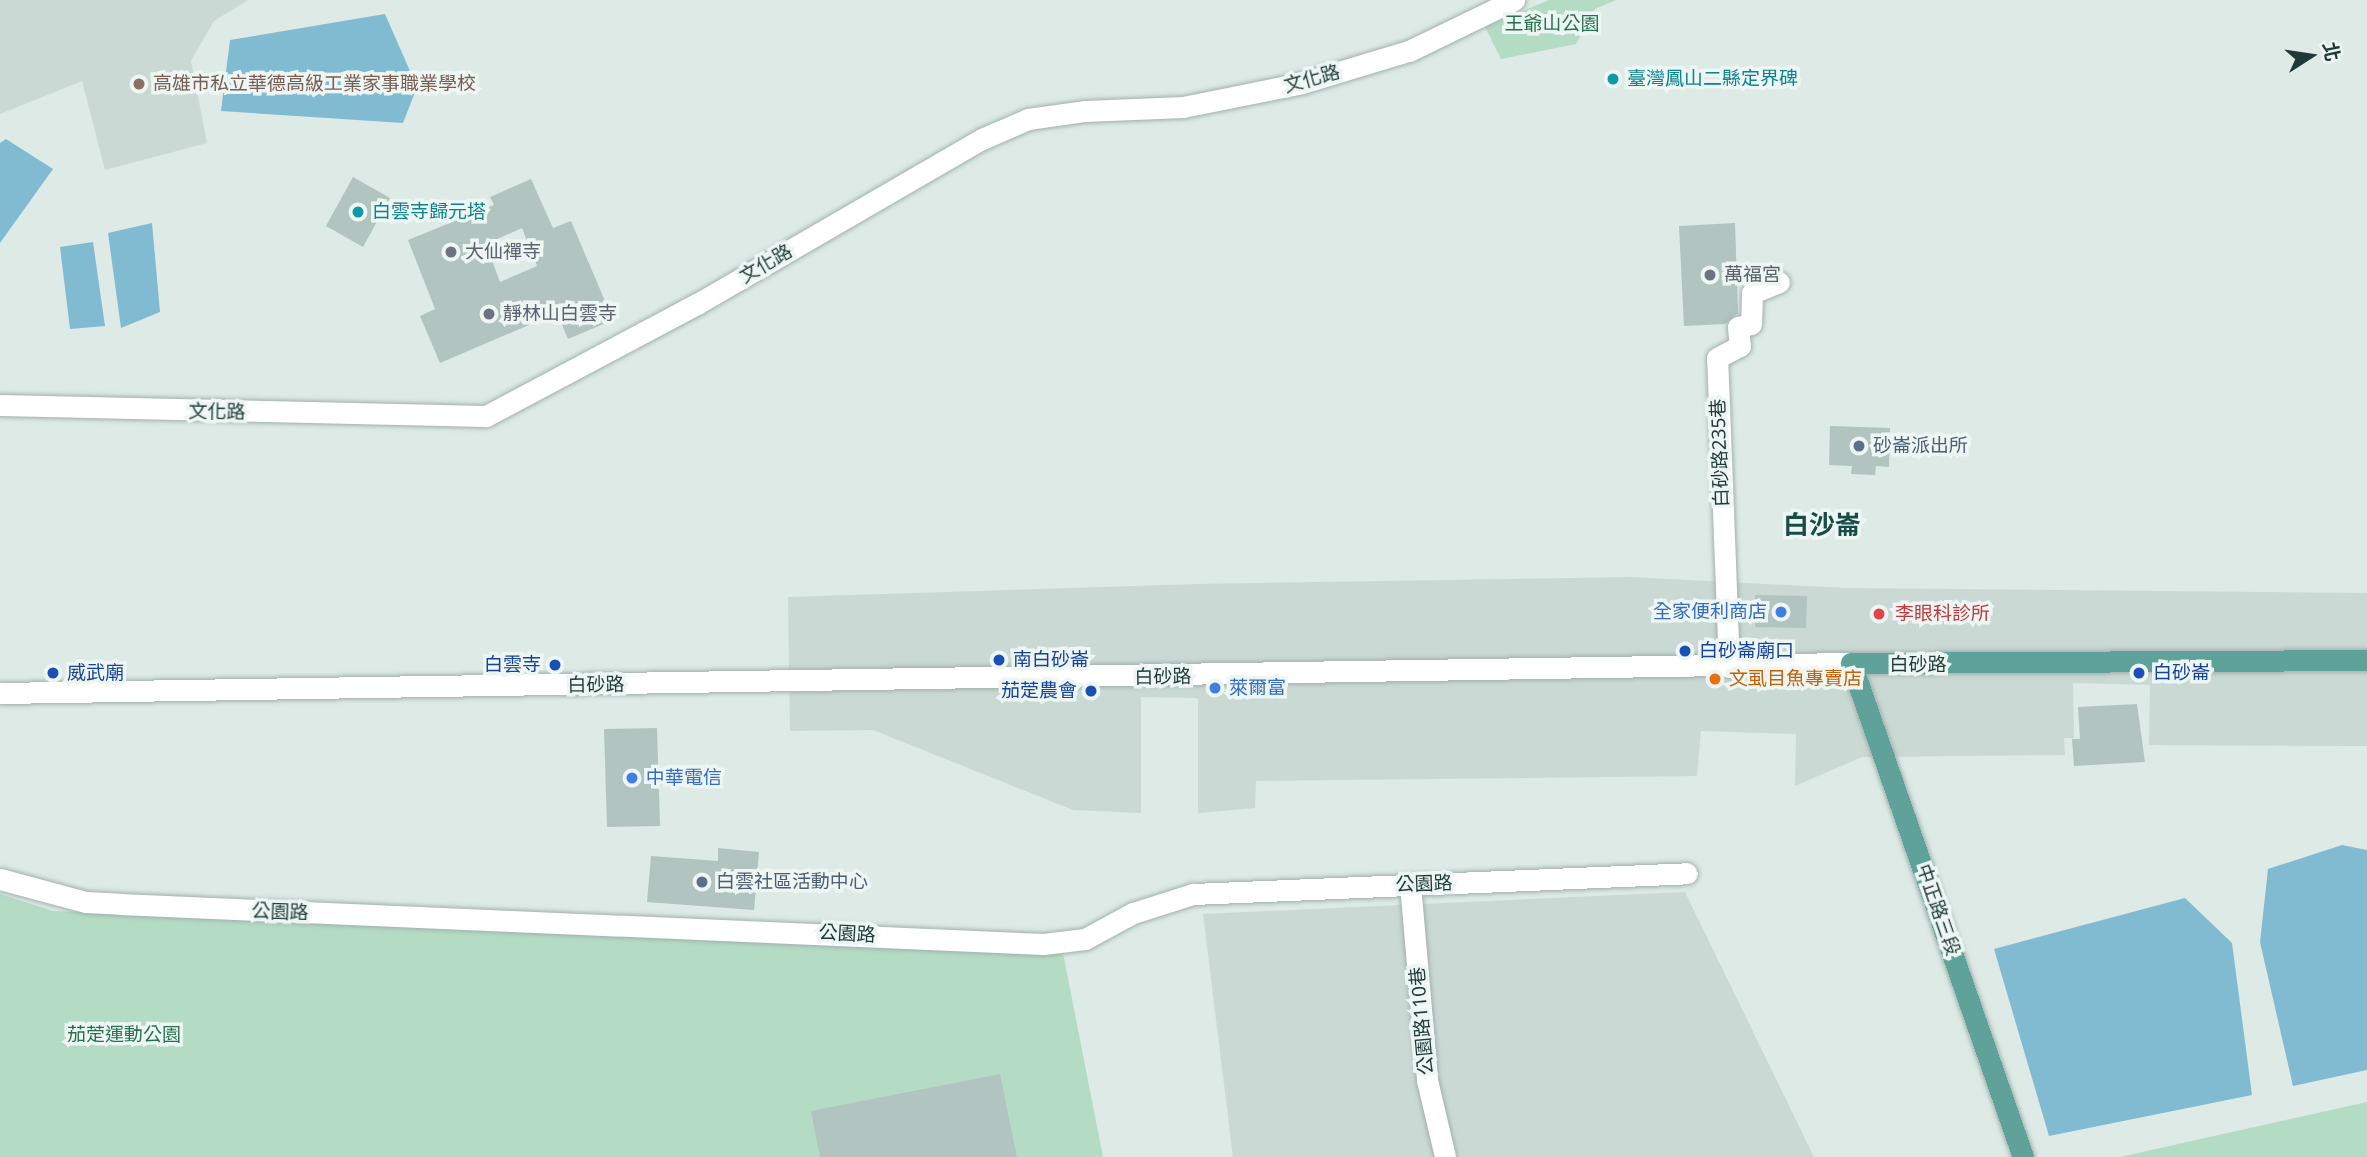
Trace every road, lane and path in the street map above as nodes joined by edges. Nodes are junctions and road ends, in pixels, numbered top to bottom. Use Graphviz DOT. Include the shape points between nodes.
graph roads {
  1 [pos="1514,0"];
  2 [pos="1779,282"];
  3 [pos="0,405"];
  4 [pos="2367,660"];
  5 [pos="1851,663"];
  6 [pos="1729,667"];
  7 [pos="0,693"];
  8 [pos="1687,873"];
  9 [pos="0,879"];
  10 [pos="1410,884"];
  11 [pos="1445,1157"];
  12 [pos="2023,1157"];
  1 -- 3 [label="street, 文化路" via="1409,51 1302,83 1183,107 1085,111 1028,119 982,139 698,304 486,416"];
  2 -- 6 [label="street, 白砂路235巷" via="1752,293 1751,324 1738,327 1740,346 1717,358"];
  4 -- 5 [label="main road, 白砂路"];
  5 -- 6 [label="street, 白砂路"];
  5 -- 12 [label="main road, 中正路三段"];
  6 -- 7 [label="street, 白砂路"];
  8 -- 10 [label="street, 公園路"];
  9 -- 10 [label="street, 公園路" via="86,902 1043,944 1085,939 1133,913 1193,894"];
  10 -- 11 [label="street, 公園路110巷" via="1427,1080"];
}
